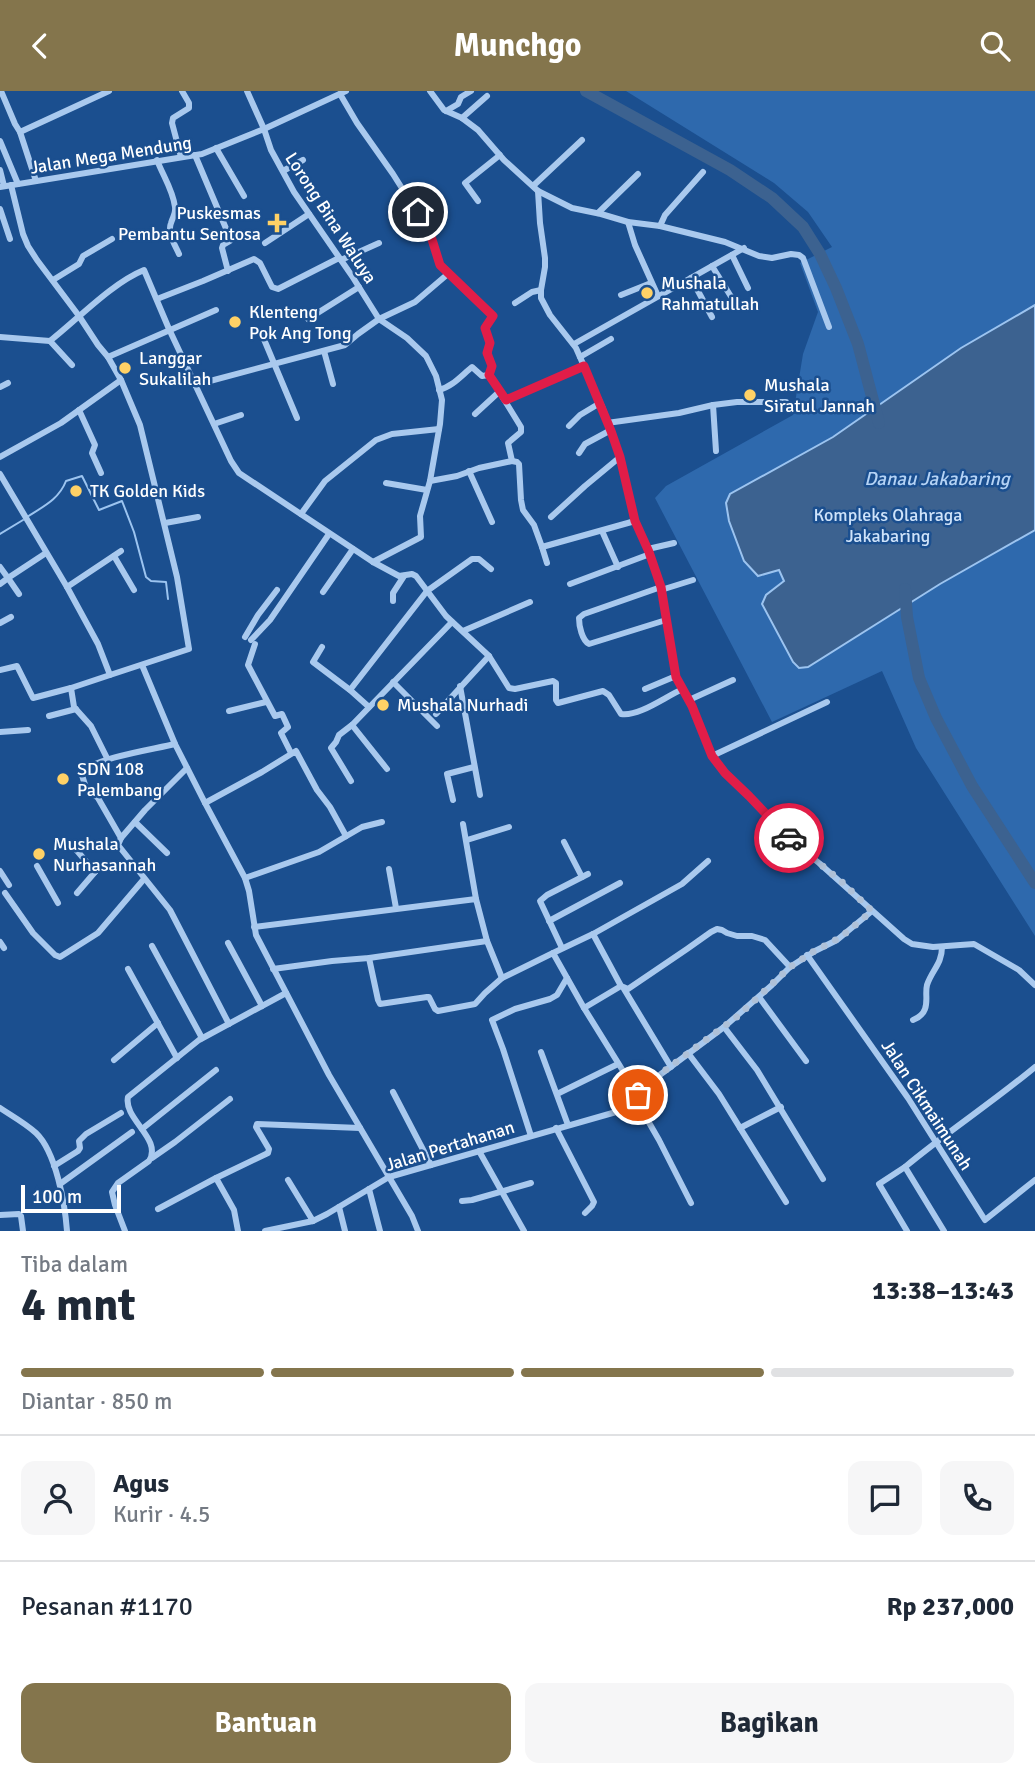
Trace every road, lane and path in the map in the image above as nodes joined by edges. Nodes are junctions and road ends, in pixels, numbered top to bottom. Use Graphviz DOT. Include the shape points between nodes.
graph roads {
  1 [pos="1,91"];
  2 [pos="109,91"];
  3 [pos="182,91"];
  4 [pos="247,91"];
  5 [pos="430,91"];
  6 [pos="471,91"];
  7 [pos="343,92"];
  8 [pos="487,96"];
  9 [pos="446,111"];
  10 [pos="462,118"];
  11 [pos="264,129"];
  12 [pos="20,132"];
  13 [pos="582,140"];
  14 [pos="0,141"];
  15 [pos="216,148"];
  16 [pos="195,155"];
  17 [pos="500,155"];
  18 [pos="181,157"];
  19 [pos="303,159"];
  20 [pos="157,160"];
  21 [pos="0,170"];
  22 [pos="283,171"];
  23 [pos="703,172"];
  24 [pos="638,174"];
  25 [pos="36,181"];
  26 [pos="8,186"];
  27 [pos="535,188"];
  28 [pos="244,196"];
  29 [pos="478,201"];
  30 [pos="0,209"];
  31 [pos="418,212"];
  32 [pos="598,213"];
  33 [pos="309,214"];
  34 [pos="628,222"];
  35 [pos="660,226"];
  36 [pos="397,227"];
  37 [pos="10,239"];
  38 [pos="112,239"];
  39 [pos="265,243"];
  40 [pos="379,243"];
  41 [pos="744,249"];
  42 [pos="179,254"];
  43 [pos="732,255"];
  44 [pos="340,259"];
  45 [pos="712,267"];
  46 [pos="228,271"];
  47 [pos="449,273"];
  48 [pos="691,278"];
  49 [pos="53,281"];
  50 [pos="651,283"];
  51 [pos="359,287"];
  52 [pos="748,288"];
  53 [pos="541,290"];
  54 [pos="621,295"];
  55 [pos="657,296"];
  56 [pos="157,299"];
  57 [pos="515,303"];
  58 [pos="735,303"];
  59 [pos="216,310"];
  60 [pos="79,316"];
  61 [pos="712,317"];
  62 [pos="307,319"];
  63 [pos="379,319"];
  64 [pos="829,327"];
  65 [pos="169,329"];
  66 [pos="0,337"];
  67 [pos="263,337"];
  68 [pos="611,339"];
  69 [pos="50,341"];
  70 [pos="574,344"];
  71 [pos="324,351"];
  72 [pos="108,357"];
  73 [pos="580,357"];
  74 [pos="274,364"];
  75 [pos="72,365"];
  76 [pos="584,366"];
  77 [pos="489,375"];
  78 [pos="121,380"];
  79 [pos="8,383"];
  80 [pos="333,384"];
  81 [pos="195,385"];
  82 [pos="0,387"];
  83 [pos="439,390"];
  84 [pos="500,391"];
  85 [pos="506,400"];
  86 [pos="786,402"];
  87 [pos="600,403"];
  88 [pos="713,405"];
  89 [pos="79,410"];
  90 [pos="475,414"];
  91 [pos="241,415"];
  92 [pos="297,418"];
  93 [pos="607,423"];
  94 [pos="214,424"];
  95 [pos="569,426"];
  96 [pos="439,429"];
  97 [pos="611,431"];
  98 [pos="716,451"];
  99 [pos="579,453"];
  100 [pos="0,457"];
  101 [pos="620,457"];
  102 [pos="512,461"];
  103 [pos="469,471"];
  104 [pos="101,473"];
  105 [pos="0,474"];
  106 [pos="430,481"];
  107 [pos="386,483"];
  108 [pos="427,490"];
  109 [pos="301,513"];
  110 [pos="198,517"];
  111 [pos="551,517"];
  112 [pos="635,521"];
  113 [pos="165,523"];
  114 [pos="492,523"];
  115 [pos="602,531"];
  116 [pos="329,534"];
  117 [pos="674,543"];
  118 [pos="542,547"];
  119 [pos="354,549"];
  120 [pos="121,551"];
  121 [pos="649,552"];
  122 [pos="46,553"];
  123 [pos="114,556"];
  124 [pos="373,562"];
  125 [pos="547,563"];
  126 [pos="0,567"];
  127 [pos="618,567"];
  128 [pos="491,569"];
  129 [pos="404,576"];
  130 [pos="8,578"];
  131 [pos="693,580"];
  132 [pos="0,584"];
  133 [pos="570,584"];
  134 [pos="67,587"];
  135 [pos="661,588"];
  136 [pos="134,590"];
  137 [pos="277,590"];
  138 [pos="427,591"];
  139 [pos="323,592"];
  140 [pos="19,594"];
  141 [pos="393,601"];
  142 [pos="530,602"];
  143 [pos="12,617"];
  144 [pos="666,620"];
  145 [pos="452,622"];
  146 [pos="0,624"];
  147 [pos="463,631"];
  148 [pos="250,641"];
  149 [pos="322,647"];
  150 [pos="489,656"];
  151 [pos="142,665"];
  152 [pos="0,670"];
  153 [pos="110,675"];
  154 [pos="676,677"];
  155 [pos="733,680"];
  156 [pos="393,682"];
  157 [pos="460,686"];
  158 [pos="71,688"];
  159 [pos="645,689"];
  160 [pos="683,689"];
  161 [pos="350,690"];
  162 [pos="689,700"];
  163 [pos="266,702"];
  164 [pos="827,702"];
  165 [pos="369,708"];
  166 [pos="76,709"];
  167 [pos="229,711"];
  168 [pos="436,714"];
  169 [pos="49,716"];
  170 [pos="352,725"];
  171 [pos="437,726"];
  172 [pos="28,730"];
  173 [pos="0,732"];
  174 [pos="175,744"];
  175 [pos="291,753"];
  176 [pos="712,756"];
  177 [pos="108,760"];
  178 [pos="474,767"];
  179 [pos="187,768"];
  180 [pos="387,769"];
  181 [pos="351,781"];
  182 [pos="480,795"];
  183 [pos="453,800"];
  184 [pos="205,803"];
  185 [pos="135,822"];
  186 [pos="382,822"];
  187 [pos="464,824"];
  188 [pos="509,827"];
  189 [pos="346,837"];
  190 [pos="121,838"];
  191 [pos="467,840"];
  192 [pos="564,842"];
  193 [pos="73,846"];
  194 [pos="167,853"];
  195 [pos="708,861"];
  196 [pos="37,866"];
  197 [pos="101,866"];
  198 [pos="389,869"];
  199 [pos="0,871"];
  200 [pos="95,872"];
  201 [pos="245,878"];
  202 [pos="144,879"];
  203 [pos="620,883"];
  204 [pos="9,885"];
  205 [pos="5,893"];
  206 [pos="77,893"];
  207 [pos="476,899"];
  208 [pos="58,903"];
  209 [pos="396,908"];
  210 [pos="872,911"];
  211 [pos="549,922"];
  212 [pos="254,927"];
  213 [pos="593,934"];
  214 [pos="487,941"];
  215 [pos="228,943"];
  216 [pos="152,946"];
  217 [pos="942,947"];
  218 [pos="562,949"];
  219 [pos="553,953"];
  220 [pos="807,955"];
  221 [pos="369,958"];
  222 [pos="790,967"];
  223 [pos="128,969"];
  224 [pos="273,969"];
  225 [pos="502,978"];
  226 [pos="567,978"];
  227 [pos="1035,985"];
  228 [pos="622,987"];
  229 [pos="286,993"];
  230 [pos="758,997"];
  231 [pos="262,1006"];
  232 [pos="584,1008"];
  233 [pos="913,1020"];
  234 [pos="158,1023"];
  235 [pos="229,1024"];
  236 [pos="724,1027"];
  237 [pos="202,1038"];
  238 [pos="541,1052"];
  239 [pos="688,1053"];
  240 [pos="177,1058"];
  241 [pos="114,1060"];
  242 [pos="806,1061"];
  243 [pos="618,1064"];
  244 [pos="671,1067"];
  245 [pos="1035,1067"];
  246 [pos="216,1070"];
  247 [pos="393,1092"];
  248 [pos="557,1094"];
  249 [pos="637,1097"];
  250 [pos="230,1098"];
  251 [pos="781,1107"];
  252 [pos="0,1108"];
  253 [pos="121,1113"];
  254 [pos="568,1125"];
  255 [pos="360,1128"];
  256 [pos="556,1128"];
  257 [pos="740,1128"];
  258 [pos="142,1129"];
  259 [pos="132,1132"];
  260 [pos="531,1136"];
  261 [pos="935,1142"];
  262 [pos="479,1151"];
  263 [pos="152,1158"];
  264 [pos="431,1165"];
  265 [pos="54,1166"];
  266 [pos="905,1167"];
  267 [pos="389,1177"];
  268 [pos="216,1178"];
  269 [pos="823,1179"];
  270 [pos="288,1180"];
  271 [pos="1035,1180"];
  272 [pos="531,1183"];
  273 [pos="60,1184"];
  274 [pos="369,1189"];
  275 [pos="501,1191"];
  276 [pos="462,1201"];
  277 [pos="786,1202"];
  278 [pos="691,1203"];
  279 [pos="339,1207"];
  280 [pos="158,1209"];
  281 [pos="585,1213"];
  282 [pos="0,1215"];
  283 [pos="309,1221"];
  284 [pos="23,1231"];
  285 [pos="67,1231"];
  286 [pos="125,1231"];
  287 [pos="238,1231"];
  288 [pos="265,1231"];
  289 [pos="308,1231"];
  290 [pos="345,1231"];
  291 [pos="380,1231"];
  292 [pos="418,1231"];
  293 [pos="524,1231"];
  294 [pos="907,1231"];
  295 [pos="944,1231"];
  1 -- 12 [label="street"];
  2 -- 12 [label="street"];
  3 -- 18 [label="street" via="189,108 172,123"];
  4 -- 11 [label="street, Lorong Bina Waluya"];
  5 -- 9 [label="street"];
  6 -- 9 [label="street"];
  7 -- 11 [label="street, Jalan Mega Mendung"];
  7 -- 31 [label="street, Jalan Mega Mendung" via="357,123"];
  8 -- 10 [label="street"];
  9 -- 10 [label="street"];
  10 -- 17 [label="street"];
  11 -- 15 [label="street, Jalan Mega Mendung"];
  11 -- 22 [label="street, Lorong Bina Waluya"];
  12 -- 25 [label="street"];
  13 -- 27 [label="street"];
  14 -- 26 [label="street"];
  15 -- 16 [label="street, Jalan Mega Mendung"];
  15 -- 28 [label="street"];
  16 -- 18 [label="street, Jalan Mega Mendung"];
  16 -- 46 [label="street" via="230,238 222,248"];
  17 -- 27 [label="street"];
  17 -- 29 [label="street" via="465,183"];
  18 -- 20 [label="street, Jalan Mega Mendung"];
  19 -- 22 [label="street"];
  20 -- 25 [label="street, Jalan Mega Mendung"];
  20 -- 42 [label="street" via="172,190 176,210 170,229"];
  21 -- 26 [label="street"];
  22 -- 33 [label="street, Lorong Bina Waluya"];
  23 -- 35 [label="street"];
  24 -- 32 [label="street"];
  25 -- 26 [label="street, Jalan Mega Mendung"];
  26 -- 49 [label="street" via="23,234"];
  27 -- 32 [label="street" via="572,208"];
  27 -- 53 [label="street" via="545,258"];
  30 -- 37 [label="street"];
  31 -- 36 [label="street"];
  31 -- 47 [label="street, Jalan Mega Mendung" via="439,264"];
  32 -- 34 [label="street"];
  33 -- 39 [label="street"];
  33 -- 44 [label="street, Lorong Bina Waluya"];
  34 -- 35 [label="street"];
  34 -- 50 [label="street"];
  35 -- 41 [label="street"];
  38 -- 49 [label="street"];
  40 -- 44 [label="street"];
  41 -- 43 [label="street"];
  41 -- 64 [label="street" via="772,258 792,254 803,258"];
  43 -- 45 [label="street"];
  43 -- 52 [label="street"];
  44 -- 46 [label="street" via="278,289 272,287 256,259"];
  44 -- 51 [label="street, Lorong Bina Waluya"];
  45 -- 48 [label="street"];
  45 -- 58 [label="street"];
  46 -- 56 [label="street"];
  47 -- 63 [label="street" via="415,302"];
  47 -- 77 [label="street, Jalan Mega Mendung" via="492,314 485,328 492,366"];
  48 -- 55 [label="street"];
  48 -- 61 [label="street"];
  49 -- 60 [label="street"];
  50 -- 54 [label="street"];
  50 -- 55 [label="street"];
  51 -- 62 [label="street"];
  51 -- 63 [label="street, Lorong Bina Waluya"];
  53 -- 57 [label="street"];
  53 -- 70 [label="street" via="546,310"];
  55 -- 70 [label="street"];
  56 -- 60 [label="street" via="144,270"];
  56 -- 65 [label="street"];
  59 -- 65 [label="street"];
  60 -- 69 [label="street"];
  60 -- 72 [label="street"];
  63 -- 71 [label="street" via="349,343"];
  63 -- 83 [label="street" via="426,356"];
  65 -- 72 [label="street"];
  65 -- 81 [label="street"];
  66 -- 69 [label="street"];
  67 -- 74 [label="street"];
  68 -- 73 [label="street"];
  69 -- 75 [label="street"];
  70 -- 73 [label="street"];
  71 -- 74 [label="street"];
  71 -- 80 [label="street"];
  72 -- 78 [label="street"];
  73 -- 76 [label="street"];
  74 -- 81 [label="street"];
  74 -- 92 [label="street"];
  76 -- 85 [label="street"];
  76 -- 87 [label="street"];
  77 -- 83 [label="street" via="482,376 472,366"];
  77 -- 84 [label="street"];
  78 -- 89 [label="street"];
  78 -- 113 [label="street" via="140,425"];
  79 -- 82 [label="street"];
  81 -- 94 [label="street"];
  83 -- 96 [label="street"];
  84 -- 85 [label="street"];
  84 -- 90 [label="street"];
  85 -- 102 [label="street" via="522,430 508,443"];
  86 -- 88 [label="street"];
  87 -- 93 [label="street"];
  87 -- 95 [label="street"];
  88 -- 93 [label="street"];
  88 -- 98 [label="street"];
  89 -- 100 [label="street"];
  89 -- 104 [label="street" via="95,445 92,453"];
  91 -- 94 [label="street"];
  93 -- 97 [label="street"];
  94 -- 109 [label="street" via="239,473"];
  96 -- 106 [label="street"];
  96 -- 109 [label="street" via="376,440 326,481"];
  97 -- 99 [label="street" via="585,444"];
  97 -- 101 [label="street"];
  101 -- 111 [label="street"];
  101 -- 112 [label="street"];
  102 -- 103 [label="street"];
  102 -- 118 [label="street" via="519,464 523,510"];
  103 -- 106 [label="street"];
  103 -- 114 [label="street"];
  105 -- 122 [label="street"];
  106 -- 108 [label="street"];
  107 -- 108 [label="street"];
  108 -- 124 [label="street" via="420,516 421,537"];
  109 -- 116 [label="street"];
  110 -- 113 [label="street"];
  112 -- 115 [label="street"];
  112 -- 121 [label="street"];
  113 -- 151 [label="street" via="189,649"];
  115 -- 118 [label="street"];
  115 -- 127 [label="street"];
  116 -- 119 [label="street"];
  116 -- 148 [label="street" via="270,620"];
  117 -- 121 [label="street"];
  118 -- 125 [label="street"];
  119 -- 124 [label="street"];
  119 -- 139 [label="street"];
  120 -- 123 [label="street"];
  121 -- 127 [label="street"];
  121 -- 135 [label="street"];
  122 -- 130 [label="street"];
  122 -- 134 [label="street"];
  123 -- 134 [label="street"];
  123 -- 136 [label="street"];
  124 -- 129 [label="street"];
  126 -- 130 [label="street"];
  127 -- 133 [label="street"];
  128 -- 138 [label="street" via="472,559"];
  129 -- 138 [label="street" via="416,576"];
  129 -- 141 [label="street"];
  130 -- 132 [label="street"];
  130 -- 140 [label="street"];
  131 -- 135 [label="street"];
  134 -- 153 [label="street"];
  135 -- 144 [label="street"];
  135 -- 144 [label="street" via="584,614 580,625 589,644"];
  137 -- 148 [label="street" via="258,615"];
  138 -- 145 [label="street"];
  138 -- 161 [label="street"];
  142 -- 147 [label="street"];
  143 -- 146 [label="street"];
  144 -- 154 [label="street"];
  145 -- 147 [label="street"];
  145 -- 156 [label="street"];
  147 -- 150 [label="street"];
  148 -- 163 [label="street" via="248,665"];
  149 -- 161 [label="street" via="313,662"];
  150 -- 157 [label="street"];
  150 -- 160 [label="street" via="509,688 553,681 558,703 603,691 627,715"];
  151 -- 153 [label="street"];
  151 -- 174 [label="street"];
  152 -- 158 [label="street" via="17,666 33,698"];
  153 -- 158 [label="street"];
  154 -- 159 [label="street"];
  154 -- 160 [label="street"];
  155 -- 162 [label="street"];
  156 -- 165 [label="street"];
  156 -- 171 [label="street"];
  157 -- 168 [label="street"];
  157 -- 178 [label="street"];
  158 -- 166 [label="street"];
  160 -- 162 [label="street"];
  161 -- 165 [label="street"];
  162 -- 176 [label="street"];
  163 -- 167 [label="street"];
  163 -- 175 [label="street" via="275,716 282,714 288,726 281,733"];
  164 -- 176 [label="street"];
  165 -- 170 [label="street"];
  166 -- 169 [label="street"];
  166 -- 177 [label="street" via="91,726"];
  170 -- 180 [label="street"];
  170 -- 181 [label="street" via="331,748"];
  172 -- 173 [label="street"];
  174 -- 177 [label="street"];
  174 -- 179 [label="street"];
  175 -- 184 [label="street"];
  175 -- 189 [label="street" via="297,752"];
  176 -- 210 [label="street" via="795,844"];
  177 -- 190 [label="street" via="81,772 86,789 96,795"];
  178 -- 182 [label="street"];
  178 -- 183 [label="street" via="447,774"];
  179 -- 184 [label="street"];
  179 -- 185 [label="street"];
  184 -- 201 [label="street"];
  185 -- 190 [label="street"];
  185 -- 194 [label="street"];
  186 -- 189 [label="street"];
  187 -- 191 [label="street"];
  188 -- 191 [label="street"];
  189 -- 201 [label="street" via="319,852"];
  190 -- 202 [label="street" via="118,845"];
  191 -- 207 [label="street"];
  192 -- 211 [label="street" via="585,876 541,899"];
  193 -- 200 [label="street"];
  195 -- 213 [label="street" via="682,884"];
  196 -- 208 [label="street"];
  197 -- 200 [label="street"];
  198 -- 209 [label="street"];
  199 -- 204 [label="street"];
  200 -- 206 [label="street"];
  201 -- 212 [label="street"];
  202 -- 205 [label="street" via="99,933 60,957 33,933"];
  202 -- 235 [label="street" via="172,914"];
  203 -- 211 [label="street"];
  207 -- 209 [label="street"];
  207 -- 214 [label="street"];
  209 -- 212 [label="street"];
  210 -- 217 [label="street" via="912,944"];
  210 -- 220 [label="street, Jalan Pertahanan" via="841,937"];
  211 -- 218 [label="street"];
  212 -- 224 [label="street"];
  213 -- 218 [label="street"];
  213 -- 228 [label="street"];
  214 -- 221 [label="street"];
  214 -- 225 [label="street"];
  215 -- 231 [label="street"];
  216 -- 237 [label="street"];
  217 -- 227 [label="street" via="974,944 1019,969"];
  217 -- 233 [label="street" via="926,990 925,1011"];
  218 -- 219 [label="street"];
  219 -- 225 [label="street"];
  219 -- 226 [label="street"];
  220 -- 222 [label="street, Jalan Pertahanan"];
  220 -- 261 [label="street, Jalan Cikmaimunah"];
  221 -- 224 [label="street"];
  221 -- 225 [label="street" via="382,1004 429,997 438,1011 471,1006"];
  222 -- 228 [label="street" via="765,940 717,929 628,989"];
  222 -- 230 [label="street, Jalan Pertahanan"];
  223 -- 234 [label="street"];
  224 -- 229 [label="street"];
  226 -- 232 [label="street"];
  226 -- 260 [label="street" via="550,999 492,1020"];
  228 -- 232 [label="street"];
  228 -- 244 [label="street"];
  229 -- 231 [label="street"];
  229 -- 255 [label="street"];
  230 -- 236 [label="street, Jalan Pertahanan"];
  230 -- 242 [label="street"];
  231 -- 235 [label="street"];
  232 -- 243 [label="street"];
  234 -- 240 [label="street"];
  234 -- 241 [label="street"];
  235 -- 237 [label="street"];
  236 -- 239 [label="street, Jalan Pertahanan"];
  236 -- 251 [label="street"];
  237 -- 240 [label="street"];
  238 -- 248 [label="street"];
  239 -- 244 [label="street, Jalan Pertahanan"];
  239 -- 257 [label="street"];
  240 -- 258 [label="street" via="128,1097"];
  243 -- 248 [label="street"];
  243 -- 249 [label="street"];
  244 -- 249 [label="street, Jalan Pertahanan"];
  245 -- 261 [label="street"];
  246 -- 258 [label="street"];
  247 -- 264 [label="street"];
  248 -- 254 [label="street"];
  249 -- 254 [label="street, Jalan Pertahanan" via="630,1108"];
  249 -- 278 [label="street"];
  250 -- 263 [label="street"];
  251 -- 257 [label="street"];
  251 -- 269 [label="street"];
  252 -- 265 [label="street" via="38,1135"];
  253 -- 265 [label="street" via="86,1134 79,1141 80,1150"];
  254 -- 256 [label="street, Jalan Pertahanan"];
  255 -- 267 [label="street"];
  255 -- 268 [label="street" via="257,1125 268,1153"];
  256 -- 260 [label="street, Jalan Pertahanan"];
  256 -- 281 [label="street" via="594,1202"];
  257 -- 277 [label="street"];
  258 -- 263 [label="street"];
  259 -- 273 [label="street"];
  260 -- 262 [label="street, Jalan Pertahanan"];
  261 -- 266 [label="street"];
  261 -- 271 [label="street, Jalan Cikmaimunah" via="985,1220"];
  262 -- 264 [label="street, Jalan Pertahanan"];
  262 -- 275 [label="street"];
  263 -- 286 [label="street" via="112,1192"];
  264 -- 267 [label="street, Jalan Pertahanan"];
  265 -- 273 [label="street"];
  266 -- 294 [label="street" via="879,1184"];
  266 -- 295 [label="street"];
  267 -- 274 [label="street, Jalan Pertahanan"];
  267 -- 292 [label="street"];
  268 -- 280 [label="street"];
  268 -- 287 [label="street" via="234,1210"];
  270 -- 283 [label="street"];
  272 -- 275 [label="street"];
  273 -- 285 [label="street"];
  274 -- 279 [label="street, Jalan Pertahanan"];
  274 -- 291 [label="street"];
  275 -- 276 [label="street"];
  275 -- 293 [label="street"];
  279 -- 283 [label="street, Jalan Pertahanan"];
  279 -- 290 [label="street"];
  282 -- 284 [label="street" via="19,1214"];
  283 -- 288 [label="street, Jalan Pertahanan"];
  283 -- 289 [label="street"];
}
